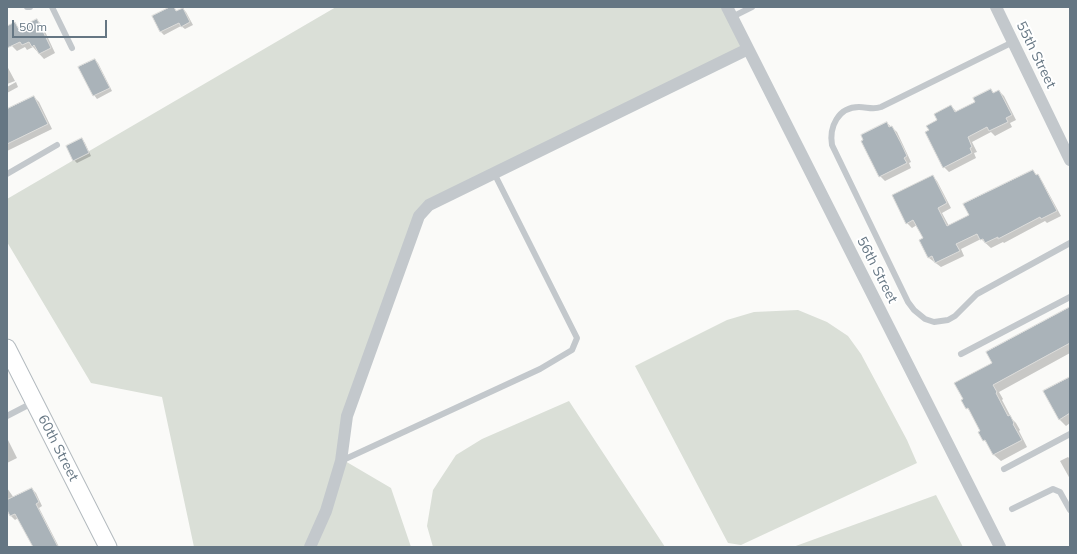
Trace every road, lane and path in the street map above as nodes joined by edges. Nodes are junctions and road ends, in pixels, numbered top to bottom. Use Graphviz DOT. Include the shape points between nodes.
graph roads {
  1 [pos="52,7"];
  2 [pos="752,7"];
  3 [pos="996,7"];
  4 [pos="729,12"];
  5 [pos="1013,42"];
  6 [pos="72,48"];
  7 [pos="748,49"];
  8 [pos="57,144"];
  9 [pos="1070,160"];
  10 [pos="494,173"];
  11 [pos="7,174"];
  12 [pos="1070,243"];
  13 [pos="1070,297"];
  14 [pos="7,348"];
  15 [pos="961,354"];
  16 [pos="34,402"];
  17 [pos="7,416"];
  18 [pos="1070,434"];
  19 [pos="341,461"];
  20 [pos="1004,469"];
  21 [pos="1012,510"];
  22 [pos="1070,510"];
  23 [pos="108,547"];
  24 [pos="310,547"];
  25 [pos="1000,547"];
  1 -- 6 [label="lane"];
  2 -- 4 [label="lane"];
  3 -- 5 [label="street, 55th Street"];
  4 -- 7 [label="street, 56th Street"];
  5 -- 9 [label="street, 55th Street"];
  5 -- 12 [label="lane" via="881,107 846,110 832,127 832,145 908,302 925,319 934,322 948,320 977,294"];
  7 -- 10 [label="street"];
  7 -- 25 [label="street, 56th Street"];
  8 -- 11 [label="lane"];
  10 -- 19 [label="street" via="429,205 419,216 347,416"];
  10 -- 19 [label="lane" via="577,338 572,350 540,369"];
  13 -- 15 [label="lane"];
  14 -- 16 [label="street, 60th Street" via="13,366"];
  16 -- 17 [label="lane"];
  16 -- 23 [label="street, 60th Street"];
  18 -- 20 [label="lane"];
  19 -- 24 [label="street" via="326,511"];
  21 -- 22 [label="lane" via="1053,488 1060,492"];
}
